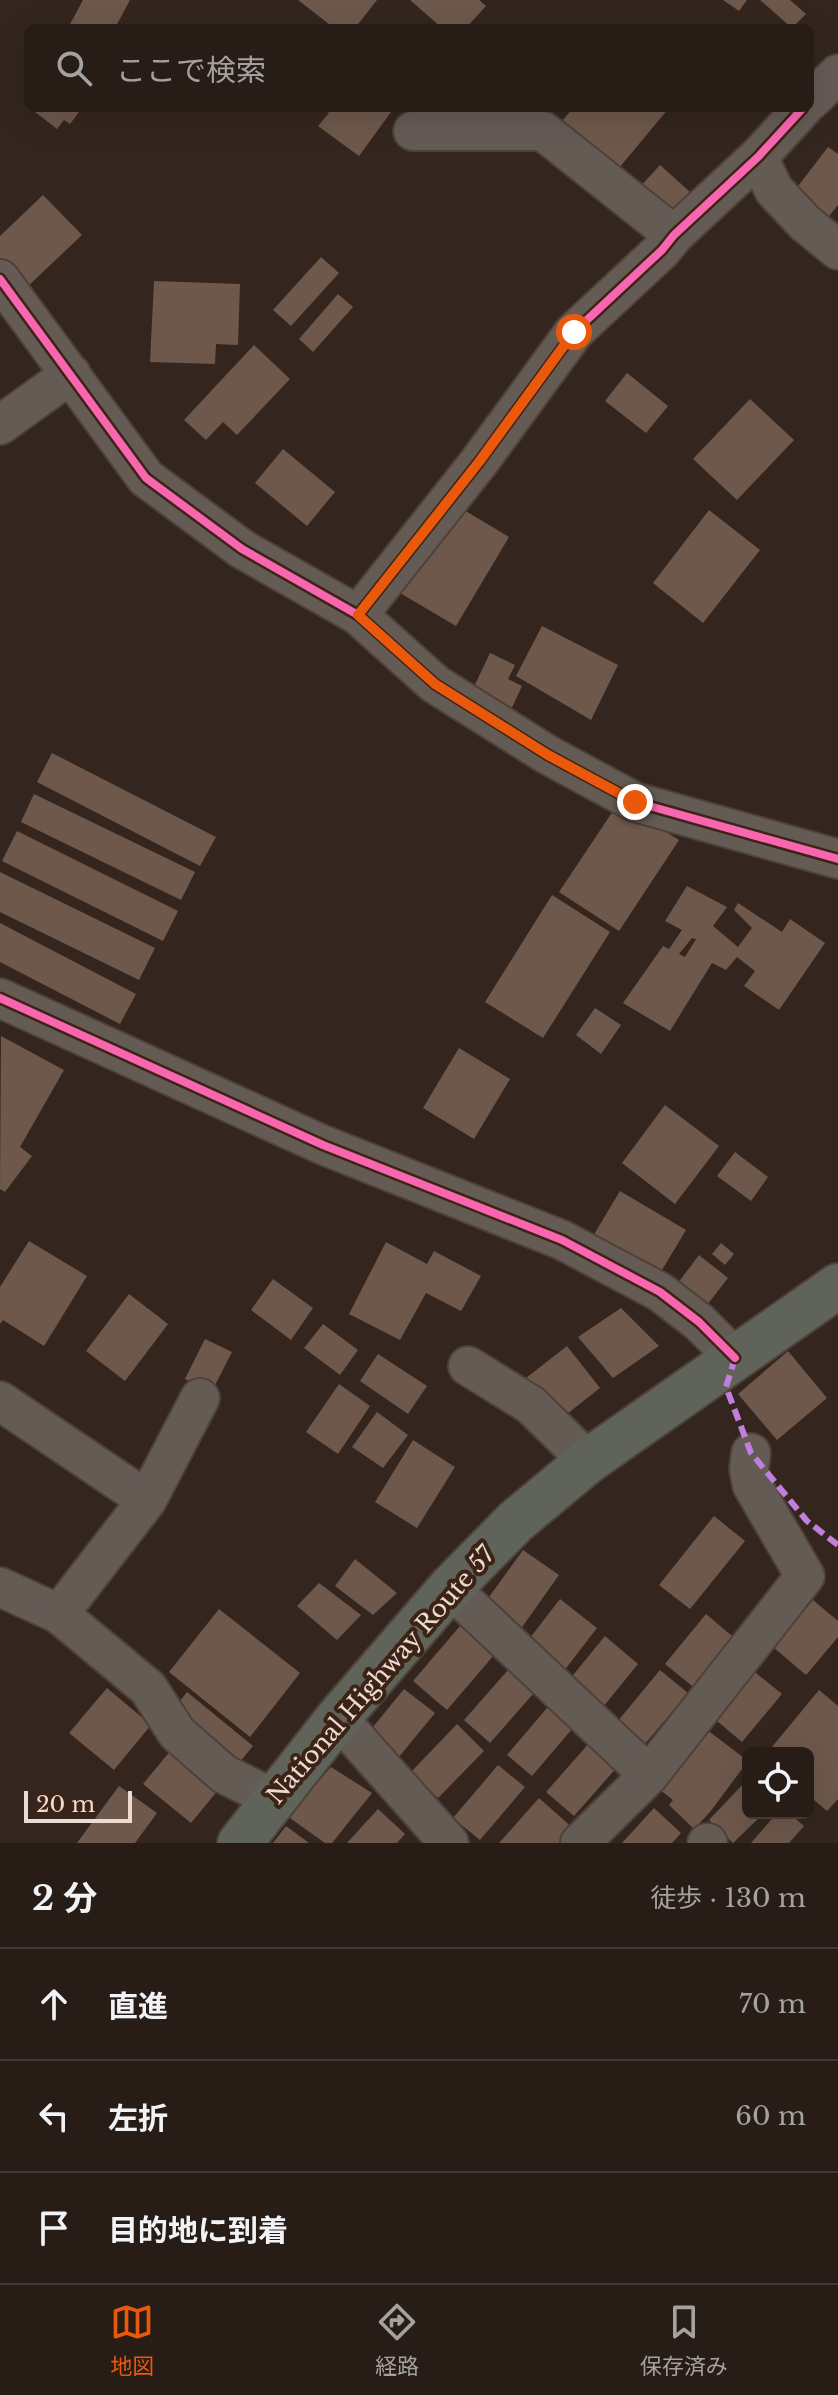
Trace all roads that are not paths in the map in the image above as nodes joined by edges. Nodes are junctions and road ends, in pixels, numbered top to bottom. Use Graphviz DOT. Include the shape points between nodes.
graph roads {
  1 [pos="838,74"];
  2 [pos="814,97"];
  3 [pos="799,112"];
  4 [pos="413,131"];
  5 [pos="758,157"];
  6 [pos="674,235"];
  7 [pos="838,250"];
  8 [pos="0,279"];
  9 [pos="71,374"];
  10 [pos="0,425"];
  11 [pos="358,615"];
  12 [pos="838,859"];
  13 [pos="0,998"];
  14 [pos="838,1286"];
  15 [pos="735,1358"];
  16 [pos="468,1366"];
  17 [pos="200,1398"];
  18 [pos="0,1401"];
  19 [pos="751,1453"];
  20 [pos="588,1461"];
  21 [pos="147,1500"];
  22 [pos="0,1587"];
  23 [pos="450,1588"];
  24 [pos="59,1614"];
  25 [pos="338,1718"];
  26 [pos="649,1775"];
  27 [pos="274,1799"];
  28 [pos="240,1843"];
  29 [pos="449,1843"];
  30 [pos="580,1843"];
  1 -- 2 [label="street"];
  3 -- 5 [label="street"];
  4 -- 6 [label="street" via="543,131"];
  5 -- 6 [label="street"];
  5 -- 7 [label="street" via="774,190"];
  6 -- 11 [label="street" via="574,332"];
  8 -- 9 [label="street"];
  9 -- 10 [label="street"];
  9 -- 11 [label="street" via="146,478 242,549"];
  11 -- 12 [label="street" via="435,684 635,802"];
  13 -- 15 [label="street" via="323,1145 562,1240 660,1292"];
  14 -- 15 [label="highway, National Highway Route 57"];
  15 -- 20 [label="highway, National Highway Route 57"];
  16 -- 20 [label="street" via="531,1405"];
  17 -- 21 [label="street"];
  18 -- 21 [label="street"];
  19 -- 26 [label="street" via="752,1485 805,1576"];
  20 -- 23 [label="highway, National Highway Route 57" via="516,1521"];
  21 -- 24 [label="street"];
  22 -- 24 [label="street"];
  23 -- 25 [label="highway, National Highway Route 57"];
  23 -- 26 [label="street"];
  24 -- 27 [label="street" via="148,1688 177,1733 224,1774"];
  25 -- 27 [label="highway, National Highway Route 57"];
  25 -- 29 [label="street"];
  26 -- 30 [label="street"];
  27 -- 28 [label="highway, National Highway Route 57"];
}
